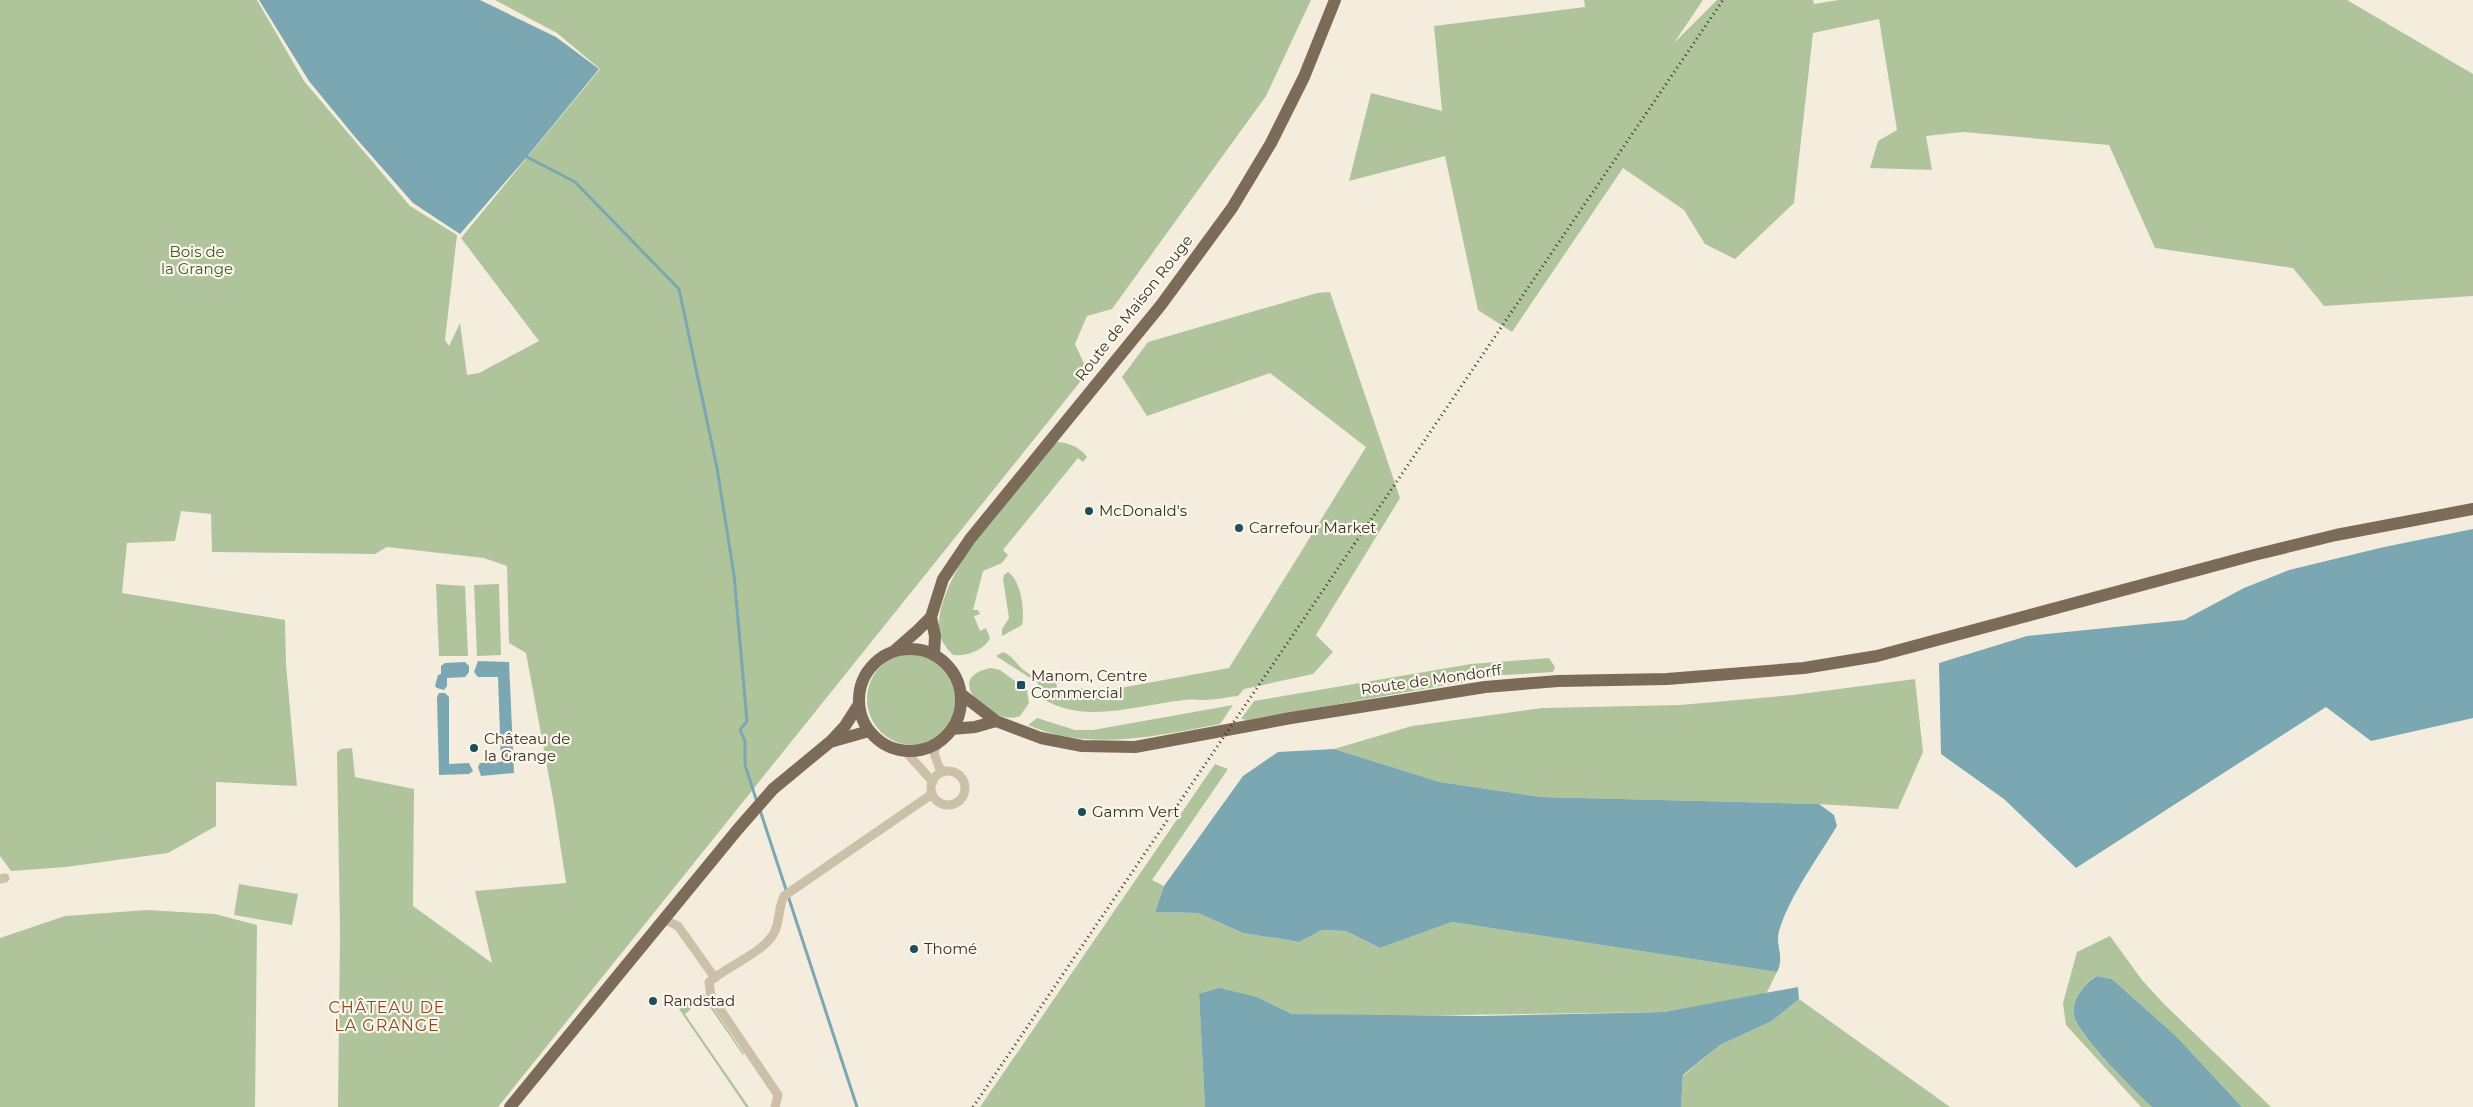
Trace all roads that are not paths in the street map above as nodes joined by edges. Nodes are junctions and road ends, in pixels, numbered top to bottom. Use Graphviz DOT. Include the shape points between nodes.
graph roads {
  1 [pos="1335,0"];
  2 [pos="2473,509"];
  3 [pos="930,617"];
  4 [pos="893,652"];
  5 [pos="934,655"];
  6 [pos="961,694"];
  7 [pos="858,704"];
  8 [pos="996,721"];
  9 [pos="952,729"];
  10 [pos="869,732"];
  11 [pos="830,742"];
  12 [pos="937,744"];
  13 [pos="906,752"];
  14 [pos="944,772"];
  15 [pos="932,782"];
  16 [pos="932,794"];
  17 [pos="664,919"];
  18 [pos="712,981"];
  19 [pos="510,1107"];
  20 [pos="775,1107"];
  1 -- 3 [label="main road, Route de Maison Rouge" via="1300,85 1271,143 1232,208 1161,305 970,539 943,579"];
  2 -- 8 [label="main road, Route de Mondorff" via="2254,554 1877,656 1804,668 1485,687 1301,716 1135,747 1074,745 1041,738"];
  3 -- 4 [label="main road"];
  3 -- 5 [label="main road" via="935,636"];
  4 -- 5 [label="main road" via="921,650"];
  4 -- 7 [label="main road" via="878,660 867,672"];
  5 -- 6 [label="main road" via="953,672"];
  6 -- 8 [label="main road, Route de Mondorff"];
  6 -- 9 [label="main road" via="961,707"];
  7 -- 10 [label="main road"];
  7 -- 11 [label="main road" via="845,726"];
  8 -- 9 [label="main road"];
  9 -- 12 [label="main road"];
  10 -- 11 [label="main road"];
  10 -- 13 [label="main road" via="886,746"];
  11 -- 17 [label="main road" via="773,789"];
  12 -- 13 [label="main road"];
  12 -- 14 [label="street" via="934,753"];
  13 -- 15 [label="street"];
  14 -- 15 [label="street"];
  14 -- 16 [label="street" via="954,772 962,778 966,788 962,798 955,804 946,805 937,802"];
  15 -- 16 [label="street"];
  16 -- 18 [label="street" via="784,896 775,932 767,943"];
  17 -- 18 [label="street" via="678,926"];
  17 -- 19 [label="main road"];
  18 -- 20 [label="street" via="711,996 778,1095"];
}
